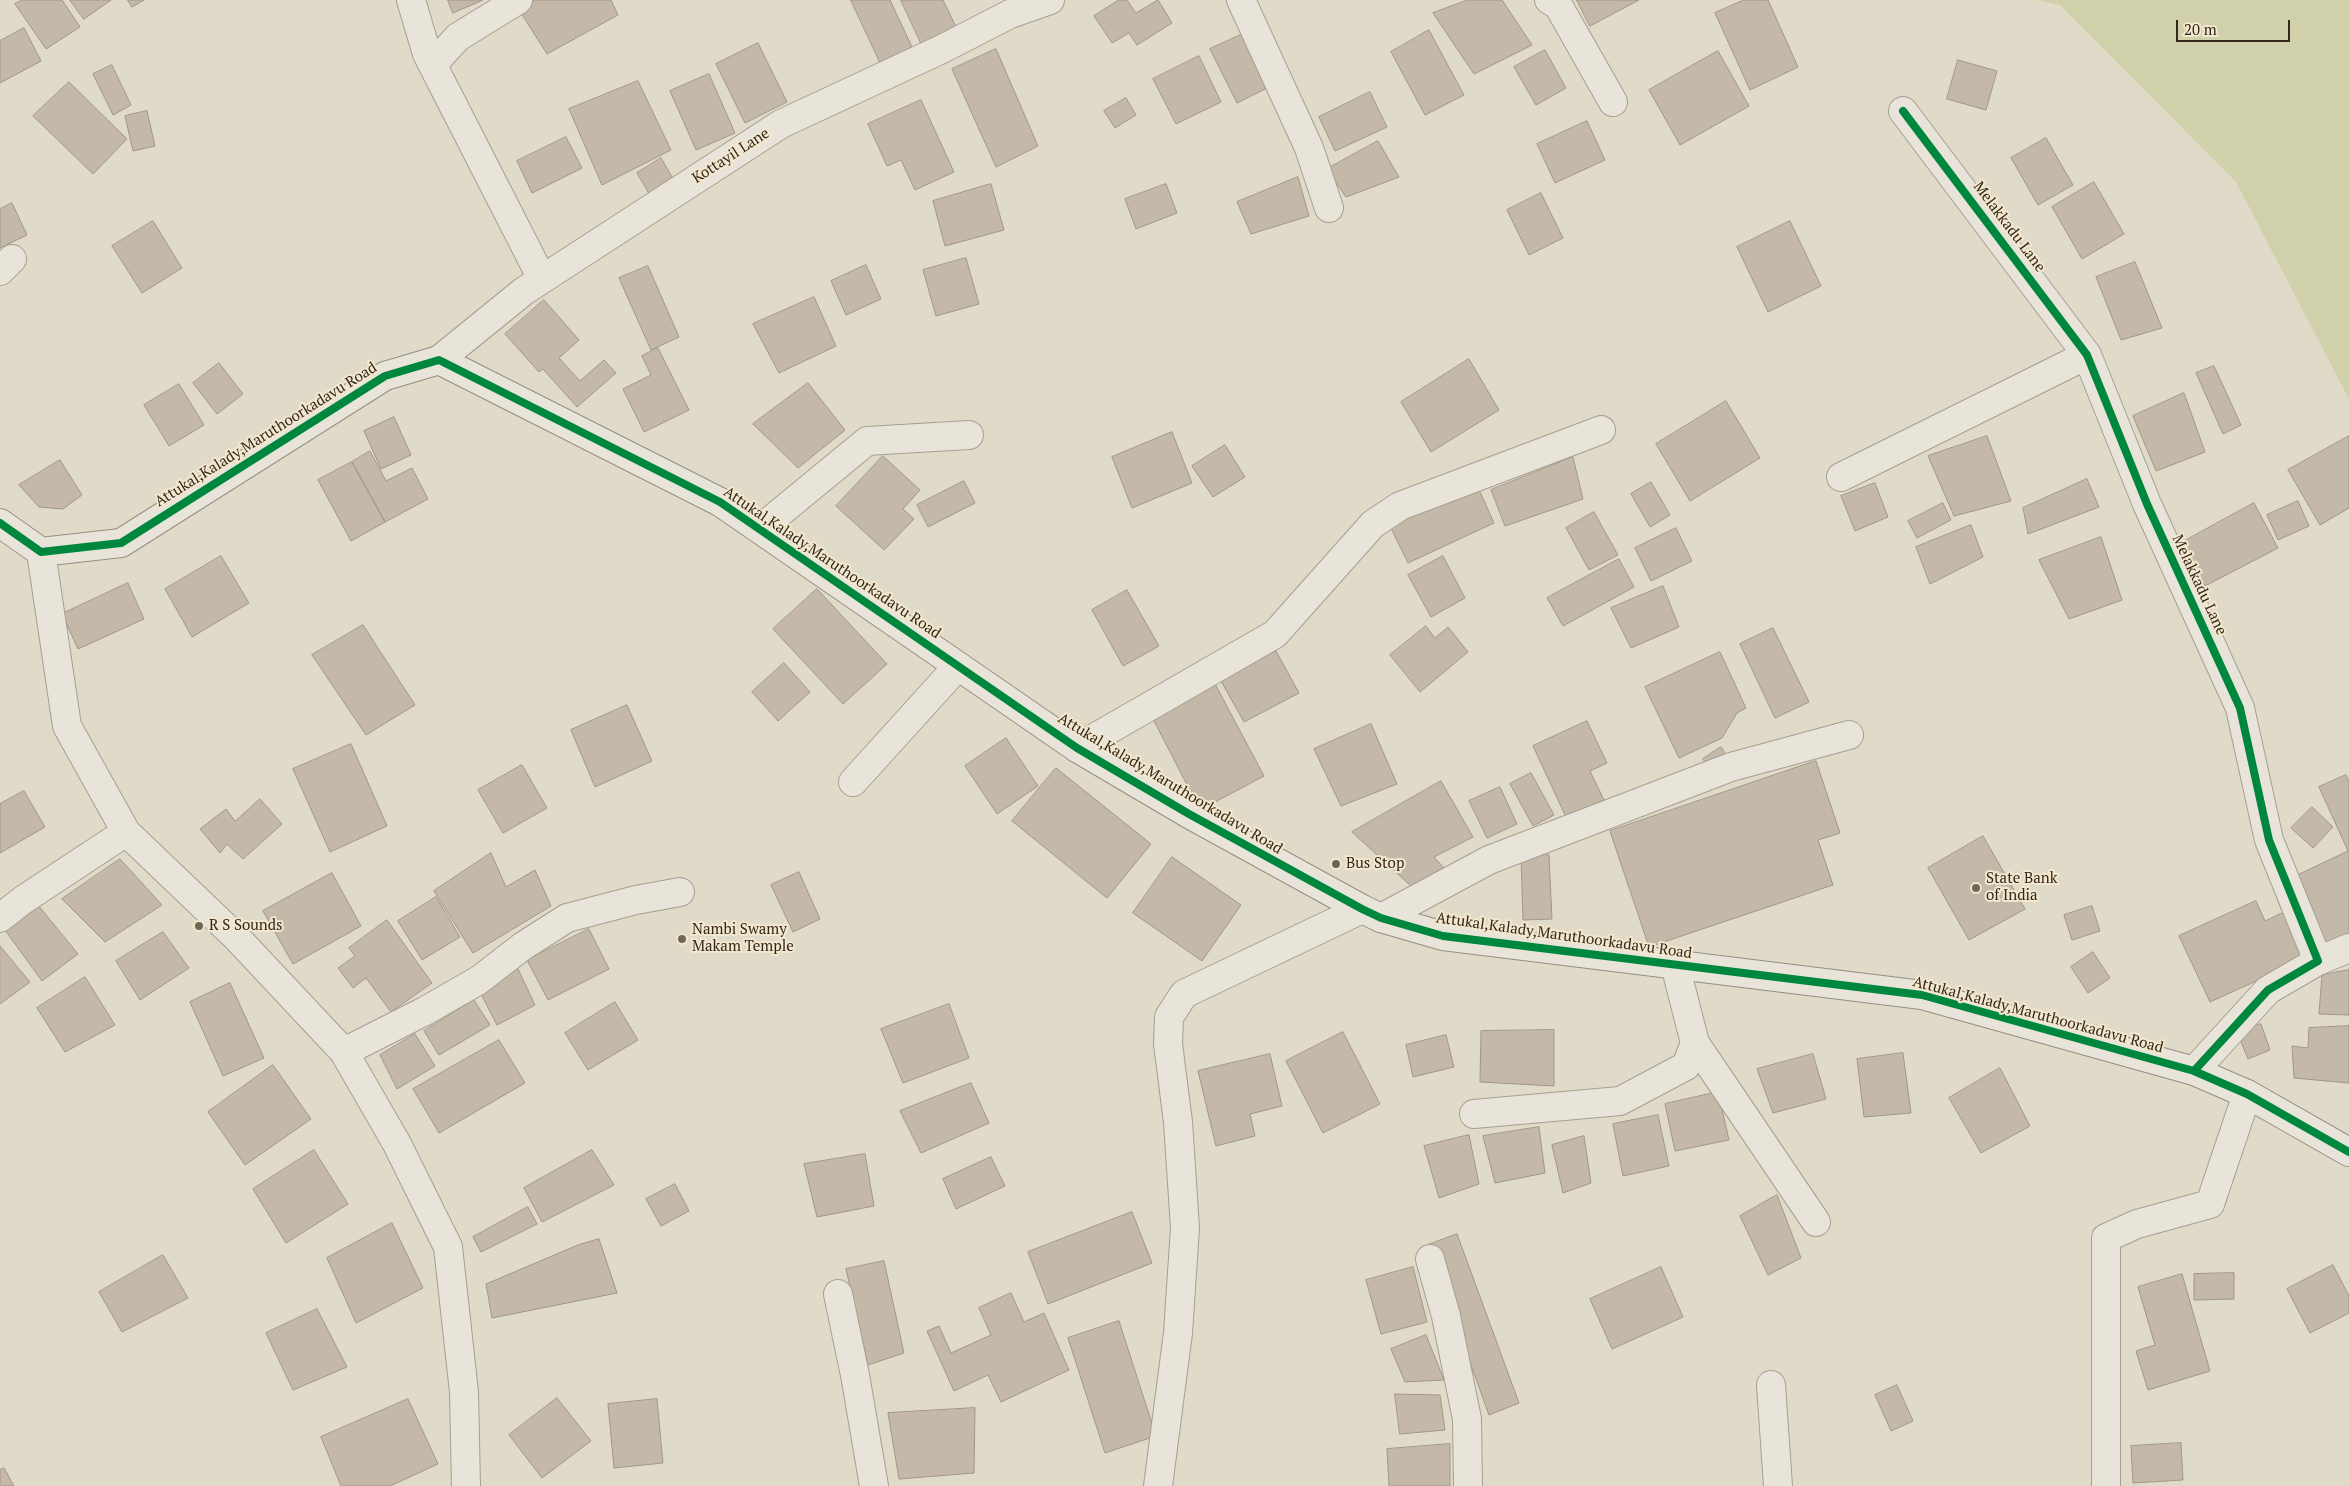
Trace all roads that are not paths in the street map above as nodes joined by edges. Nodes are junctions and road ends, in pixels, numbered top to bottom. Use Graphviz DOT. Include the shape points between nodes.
graph roads {
  1 [pos="411,0"];
  2 [pos="518,0"];
  3 [pos="1050,0"];
  4 [pos="1241,0"];
  5 [pos="1549,0"];
  6 [pos="433,64"];
  7 [pos="1613,102"];
  8 [pos="1903,111"];
  9 [pos="1329,208"];
  10 [pos="542,279"];
  11 [pos="2087,355"];
  12 [pos="439,360"];
  13 [pos="1600,430"];
  14 [pos="969,435"];
  15 [pos="1841,477"];
  16 [pos="0,523"];
  17 [pos="760,529"];
  18 [pos="41,552"];
  19 [pos="958,666"];
  20 [pos="1849,735"];
  21 [pos="1077,748"];
  22 [pos="853,782"];
  23 [pos="126,832"];
  24 [pos="680,892"];
  25 [pos="1371,913"];
  26 [pos="0,918"];
  27 [pos="2349,948"];
  28 [pos="2318,961"];
  29 [pos="1675,965"];
  30 [pos="1695,1043"];
  31 [pos="344,1052"];
  32 [pos="2194,1071"];
  33 [pos="2247,1094"];
  34 [pos="1474,1114"];
  35 [pos="2349,1152"];
  36 [pos="1816,1222"];
  37 [pos="1430,1259"];
  38 [pos="838,1294"];
  39 [pos="1771,1385"];
  40 [pos="466,1486"];
  41 [pos="874,1486"];
  42 [pos="1158,1486"];
  43 [pos="1468,1486"];
  44 [pos="1778,1486"];
  45 [pos="2106,1486"];
  1 -- 6 [label="street"];
  2 -- 6 [label="street" via="458,37"];
  3 -- 10 [label="street, Kottayil Lane" via="1010,14 781,124"];
  4 -- 9 [label="street" via="1309,148"];
  5 -- 7 [label="street" via="1558,5"];
  6 -- 10 [label="street"];
  8 -- 11 [label="street, Melakkadu Lane"];
  10 -- 12 [label="street, Kottayil Lane"];
  11 -- 15 [label="street"];
  11 -- 28 [label="street, Melakkadu Lane" via="2147,504 2240,708 2269,840"];
  12 -- 17 [label="street, Attukal,Kalady,Maruthoorkadavu Road" via="720,502"];
  12 -- 18 [label="street, Attukal,Kalady,Maruthoorkadavu Road" via="385,376 120,543"];
  13 -- 21 [label="street" via="1400,506 1373,524 1275,634"];
  14 -- 17 [label="street" via="867,441"];
  16 -- 18 [label="street"];
  17 -- 19 [label="street, Attukal,Kalady,Maruthoorkadavu Road"];
  18 -- 23 [label="street" via="67,726"];
  19 -- 21 [label="street, Attukal,Kalady,Maruthoorkadavu Road"];
  19 -- 22 [label="street"];
  20 -- 25 [label="street" via="1732,767 1489,860"];
  21 -- 25 [label="street, Attukal,Kalady,Maruthoorkadavu Road" via="1198,819"];
  23 -- 26 [label="street"];
  23 -- 31 [label="street" via="237,938"];
  24 -- 31 [label="street" via="568,918 523,946 479,980 425,1012"];
  25 -- 29 [label="street, Attukal,Kalady,Maruthoorkadavu Road" via="1443,936"];
  25 -- 42 [label="street" via="1184,994 1169,1017 1168,1044 1178,1122 1185,1228 1178,1332"];
  27 -- 28 [label="street"];
  28 -- 32 [label="street" via="2268,990"];
  29 -- 30 [label="street"];
  29 -- 32 [label="street, Attukal,Kalady,Maruthoorkadavu Road" via="1922,995"];
  30 -- 34 [label="street" via="1686,1066 1620,1101"];
  30 -- 36 [label="street"];
  31 -- 40 [label="street" via="448,1246 464,1392"];
  32 -- 33 [label="street, Attukal,Kalady,Maruthoorkadavu Road"];
  33 -- 35 [label="street, Attukal,Kalady,Maruthoorkadavu Road"];
  33 -- 45 [label="street" via="2210,1204 2137,1224 2106,1238"];
  37 -- 43 [label="street" via="1446,1316 1467,1419"];
  38 -- 41 [label="street"];
  39 -- 44 [label="street"];
}
